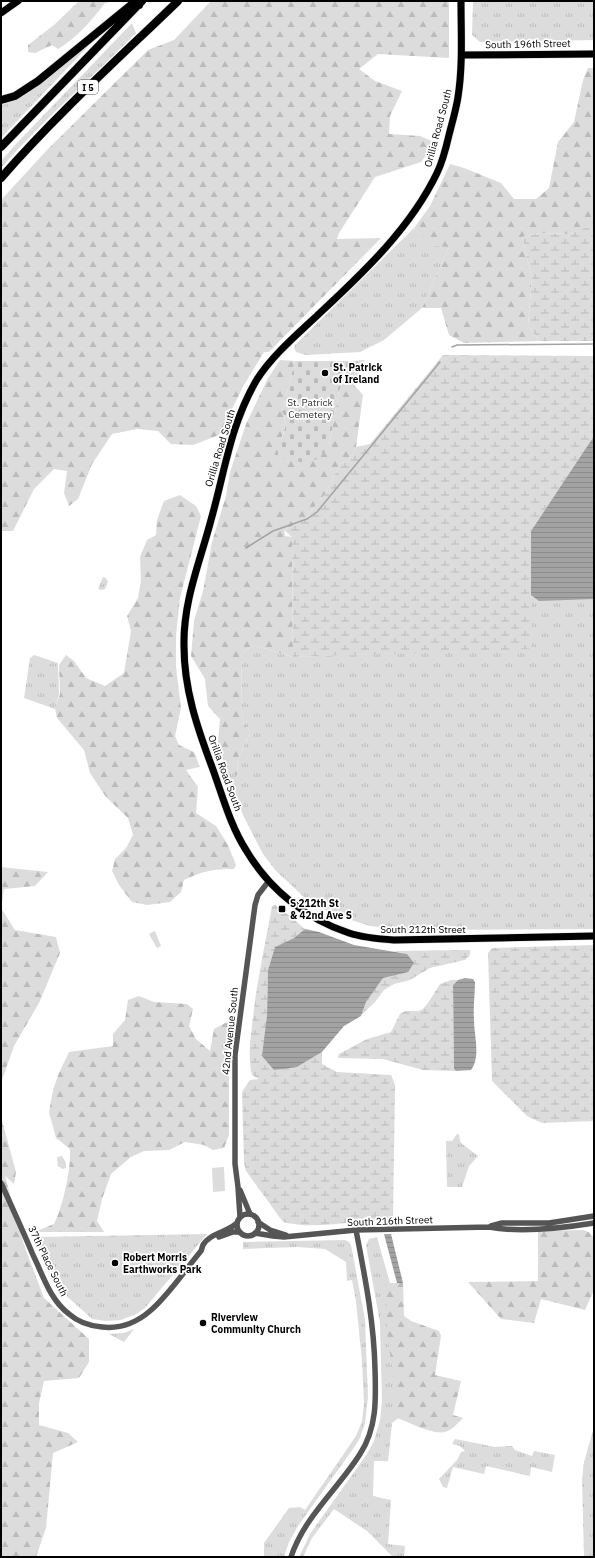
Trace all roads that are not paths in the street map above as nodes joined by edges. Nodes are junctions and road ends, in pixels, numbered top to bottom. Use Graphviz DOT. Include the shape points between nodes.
graph roads {
  1 [pos="18,1"];
  2 [pos="178,1"];
  3 [pos="461,1"];
  4 [pos="141,3"];
  5 [pos="1,13"];
  6 [pos="594,54"];
  7 [pos="462,55"];
  8 [pos="1,100"];
  9 [pos="1,147"];
  10 [pos="1,178"];
  11 [pos="268,882"];
  12 [pos="594,936"];
  13 [pos="1,1183"];
  14 [pos="238,1187"];
  15 [pos="250,1214"];
  16 [pos="594,1216"];
  17 [pos="238,1220"];
  18 [pos="258,1222"];
  19 [pos="580,1222"];
  20 [pos="594,1223"];
  21 [pos="356,1230"];
  22 [pos="240,1232"];
  23 [pos="255,1233"];
  24 [pos="292,1235"];
  25 [pos="203,1248"];
  26 [pos="291,1557"];
  1 -- 5 [label="main road"];
  2 -- 10 [label="highway, I 5" via="41,135"];
  3 -- 7 [label="main road, Orillia Road South"];
  4 -- 8 [label="highway" via="131,5 34,85 15,96"];
  4 -- 9 [label="highway, I 5"];
  6 -- 7 [label="main road, South 196th Street"];
  7 -- 11 [label="main road, Orillia Road South" via="458,102 438,172 406,223 384,250 274,358 255,383 238,418 199,557 187,609 184,644 187,688 193,714 236,832 245,850"];
  11 -- 12 [label="main road, South 212th Street" via="306,914 349,933 369,938 394,940"];
  11 -- 14 [label="street, 42nd Avenue South" via="258,895 255,905 236,1042 235,1158"];
  13 -- 25 [label="street, 37th Place South" via="54,1298 69,1314 86,1324 109,1328 123,1326 145,1315"];
  14 -- 15 [label="street, 42nd Avenue South"];
  14 -- 17 [label="street, 42nd Avenue South"];
  15 -- 17 [label="street" via="245,1214"];
  15 -- 18 [label="street"];
  16 -- 19 [label="street"];
  17 -- 22 [label="street" via="237,1228"];
  17 -- 25 [label="street" via="232,1227 211,1238"];
  18 -- 23 [label="street"];
  18 -- 24 [label="street, South 216th Street" via="270,1230"];
  19 -- 20 [label="street"];
  19 -- 21 [label="street, South 216th Street"];
  21 -- 24 [label="street, South 216th Street"];
  21 -- 26 [label="street" via="372,1321 376,1402 373,1426 360,1454 306,1526"];
  22 -- 23 [label="street" via="246,1235"];
  22 -- 25 [label="street" via="220,1236"];
  23 -- 24 [label="street, South 216th Street" via="278,1237"];
}
